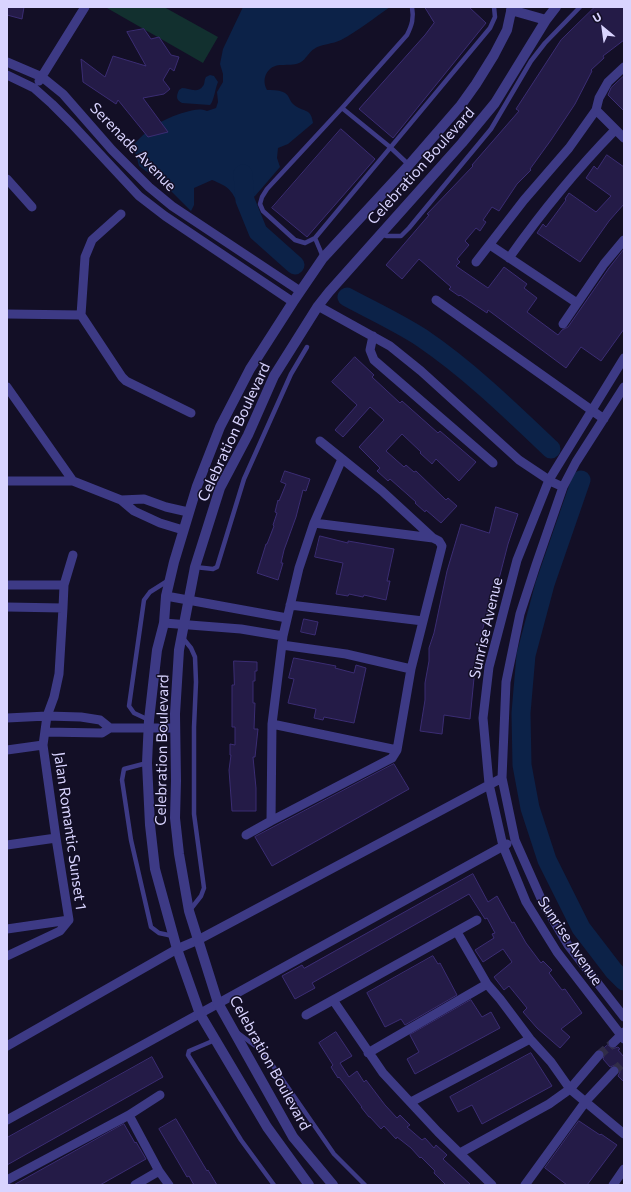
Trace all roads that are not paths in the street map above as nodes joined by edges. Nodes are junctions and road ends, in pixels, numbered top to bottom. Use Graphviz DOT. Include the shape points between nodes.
graph roads {
  1 [pos="85,7"];
  2 [pos="412,7"];
  3 [pos="494,7"];
  4 [pos="556,7"];
  5 [pos="580,7"];
  6 [pos="512,9"];
  7 [pos="546,20"];
  8 [pos="7,62"];
  9 [pos="624,67"];
  10 [pos="7,75"];
  11 [pos="42,77"];
  12 [pos="34,88"];
  13 [pos="342,108"];
  14 [pos="596,110"];
  15 [pos="615,130"];
  16 [pos="624,138"];
  17 [pos="390,147"];
  18 [pos="409,165"];
  19 [pos="7,179"];
  20 [pos="32,207"];
  21 [pos="121,214"];
  22 [pos="380,234"];
  23 [pos="315,238"];
  24 [pos="624,240"];
  25 [pos="490,245"];
  26 [pos="323,258"];
  27 [pos="509,258"];
  28 [pos="476,262"];
  29 [pos="300,291"];
  30 [pos="436,300"];
  31 [pos="293,302"];
  32 [pos="577,303"];
  33 [pos="318,306"];
  34 [pos="7,314"];
  35 [pos="81,316"];
  36 [pos="563,324"];
  37 [pos="373,336"];
  38 [pos="307,347"];
  39 [pos="624,358"];
  40 [pos="7,387"];
  41 [pos="624,387"];
  42 [pos="592,410"];
  43 [pos="191,413"];
  44 [pos="604,419"];
  45 [pos="320,441"];
  46 [pos="342,459"];
  47 [pos="493,463"];
  48 [pos="549,480"];
  49 [pos="7,481"];
  50 [pos="73,481"];
  51 [pos="563,487"];
  52 [pos="121,500"];
  53 [pos="188,512"];
  54 [pos="314,523"];
  55 [pos="183,530"];
  56 [pos="433,538"];
  57 [pos="73,555"];
  58 [pos="195,567"];
  59 [pos="169,580"];
  60 [pos="7,585"];
  61 [pos="64,585"];
  62 [pos="166,596"];
  63 [pos="190,600"];
  64 [pos="290,604"];
  65 [pos="7,607"];
  66 [pos="64,608"];
  67 [pos="287,618"];
  68 [pos="422,622"];
  69 [pos="164,623"];
  70 [pos="184,625"];
  71 [pos="182,637"];
  72 [pos="283,640"];
  73 [pos="411,669"];
  74 [pos="47,716"];
  75 [pos="81,717"];
  76 [pos="7,718"];
  77 [pos="149,724"];
  78 [pos="272,724"];
  79 [pos="110,728"];
  80 [pos="175,728"];
  81 [pos="46,732"];
  82 [pos="80,734"];
  83 [pos="43,745"];
  84 [pos="7,750"];
  85 [pos="397,750"];
  86 [pos="146,763"];
  87 [pos="502,778"];
  88 [pos="489,784"];
  89 [pos="271,821"];
  90 [pos="246,835"];
  91 [pos="56,838"];
  92 [pos="515,840"];
  93 [pos="7,845"];
  94 [pos="503,846"];
  95 [pos="189,911"];
  96 [pos="69,920"];
  97 [pos="477,920"];
  98 [pos="7,929"];
  99 [pos="457,932"];
  100 [pos="173,936"];
  101 [pos="198,940"];
  102 [pos="177,949"];
  103 [pos="7,956"];
  104 [pos="487,984"];
  105 [pos="333,1000"];
  106 [pos="218,1003"];
  107 [pos="200,1014"];
  108 [pos="306,1015"];
  109 [pos="624,1017"];
  110 [pos="232,1028"];
  111 [pos="623,1035"];
  112 [pos="530,1039"];
  113 [pos="215,1040"];
  114 [pos="613,1043"];
  115 [pos="7,1046"];
  116 [pos="368,1053"];
  117 [pos="599,1055"];
  118 [pos="614,1071"];
  119 [pos="570,1089"];
  120 [pos="160,1094"];
  121 [pos="586,1100"];
  122 [pos="411,1102"];
  123 [pos="129,1115"];
  124 [pos="7,1120"];
  125 [pos="624,1134"];
  126 [pos="460,1153"];
  127 [pos="624,1170"];
  128 [pos="159,1171"];
  129 [pos="7,1180"];
  130 [pos="135,1185"];
  131 [pos="169,1185"];
  132 [pos="274,1185"];
  133 [pos="309,1185"];
  134 [pos="332,1185"];
  135 [pos="365,1185"];
  136 [pos="492,1185"];
  137 [pos="525,1185"];
  138 [pos="613,1185"];
  1 -- 11 [label="street"];
  2 -- 13 [label="lane" via="411,26 406,35"];
  3 -- 17 [label="lane" via="495,17 490,28"];
  4 -- 7 [label="street, Celebration Boulevard"];
  5 -- 22 [label="lane" via="531,61 491,129 409,228 401,236"];
  6 -- 7 [label="street"];
  6 -- 18 [label="street, Celebration Boulevard" via="507,30 476,84 462,105"];
  7 -- 22 [label="street, Celebration Boulevard" via="495,103"];
  8 -- 11 [label="street, Serenade Avenue"];
  9 -- 14 [label="street" via="608,82"];
  10 -- 12 [label="street, Serenade Avenue"];
  11 -- 12 [label="street"];
  11 -- 29 [label="street, Serenade Avenue" via="64,94 112,150 149,187 178,210"];
  12 -- 31 [label="street, Serenade Avenue" via="71,123 139,196"];
  13 -- 17 [label="lane"];
  13 -- 23 [label="lane" via="267,189 260,204 263,212 295,240 305,243"];
  14 -- 15 [label="street"];
  14 -- 25 [label="street" via="569,148 524,200"];
  15 -- 16 [label="street"];
  15 -- 27 [label="street" via="590,155"];
  17 -- 18 [label="lane"];
  17 -- 23 [label="lane"];
  18 -- 26 [label="street, Celebration Boulevard"];
  19 -- 20 [label="street"];
  21 -- 35 [label="street" via="92,240 85,257"];
  22 -- 33 [label="street, Celebration Boulevard"];
  23 -- 26 [label="lane"];
  24 -- 32 [label="street"];
  25 -- 27 [label="street"];
  25 -- 28 [label="street"];
  26 -- 29 [label="street, Celebration Boulevard"];
  27 -- 32 [label="street"];
  29 -- 31 [label="street, Celebration Boulevard"];
  30 -- 42 [label="street"];
  31 -- 53 [label="street, Celebration Boulevard" via="250,369 220,427"];
  32 -- 36 [label="street"];
  33 -- 37 [label="street"];
  33 -- 58 [label="street, Celebration Boulevard" via="274,376 248,435 220,488"];
  34 -- 35 [label="street"];
  35 -- 43 [label="street" via="126,381"];
  37 -- 47 [label="street" via="370,350 374,360"];
  37 -- 48 [label="street" via="421,371 519,460"];
  38 -- 58 [label="lane" via="291,374 244,479 217,567 213,570"];
  39 -- 42 [label="street, Sunrise Avenue"];
  40 -- 50 [label="street"];
  41 -- 44 [label="street, Sunrise Avenue"];
  42 -- 44 [label="street"];
  42 -- 48 [label="street, Sunrise Avenue"];
  44 -- 51 [label="street, Sunrise Avenue"];
  45 -- 46 [label="street"];
  46 -- 54 [label="street"];
  46 -- 56 [label="street" via="382,491"];
  48 -- 51 [label="street"];
  48 -- 88 [label="street, Sunrise Avenue" via="517,560 489,667 483,718"];
  49 -- 50 [label="street"];
  50 -- 52 [label="street"];
  51 -- 87 [label="street, Sunrise Avenue" via="520,614 506,682"];
  52 -- 53 [label="street" via="144,499 166,508"];
  52 -- 55 [label="street" via="134,511"];
  53 -- 55 [label="street, Celebration Boulevard"];
  54 -- 56 [label="street"];
  54 -- 64 [label="street"];
  55 -- 59 [label="street, Celebration Boulevard"];
  56 -- 68 [label="street" via="442,546"];
  57 -- 61 [label="street"];
  58 -- 63 [label="street, Celebration Boulevard"];
  59 -- 62 [label="street, Celebration Boulevard"];
  59 -- 77 [label="lane" via="150,592 144,600 129,706"];
  60 -- 61 [label="street"];
  61 -- 66 [label="street"];
  62 -- 63 [label="street"];
  62 -- 69 [label="street, Celebration Boulevard"];
  63 -- 67 [label="street"];
  63 -- 70 [label="street, Celebration Boulevard"];
  64 -- 67 [label="street"];
  64 -- 68 [label="street"];
  65 -- 66 [label="street"];
  66 -- 74 [label="street" via="59,674"];
  67 -- 72 [label="street"];
  68 -- 73 [label="street"];
  69 -- 70 [label="street"];
  69 -- 77 [label="street, Celebration Boulevard" via="157,650"];
  70 -- 71 [label="street, Celebration Boulevard"];
  70 -- 72 [label="street" via="241,629"];
  71 -- 80 [label="street, Celebration Boulevard"];
  71 -- 95 [label="lane" via="191,648 194,657 194,814 204,888"];
  72 -- 73 [label="street"];
  72 -- 78 [label="street"];
  73 -- 85 [label="street"];
  74 -- 75 [label="street"];
  74 -- 76 [label="street"];
  74 -- 81 [label="street"];
  75 -- 79 [label="street" via="100,720"];
  75 -- 82 [label="street"];
  77 -- 79 [label="street"];
  77 -- 80 [label="street"];
  77 -- 86 [label="street, Celebration Boulevard"];
  78 -- 85 [label="street"];
  78 -- 89 [label="street"];
  79 -- 82 [label="street" via="102,733"];
  80 -- 95 [label="street, Celebration Boulevard" via="175,818"];
  81 -- 82 [label="street"];
  81 -- 83 [label="street"];
  83 -- 84 [label="street"];
  83 -- 91 [label="street, Jalan Romantic Sunset 1"];
  85 -- 89 [label="street" via="392,758"];
  86 -- 100 [label="street, Celebration Boulevard" via="155,869"];
  86 -- 100 [label="lane" via="123,771 129,825 151,927 159,933"];
  87 -- 88 [label="street"];
  87 -- 92 [label="street, Sunrise Avenue"];
  88 -- 94 [label="street, Sunrise Avenue"];
  88 -- 101 [label="street"];
  89 -- 90 [label="street"];
  91 -- 93 [label="street"];
  91 -- 96 [label="street, Jalan Romantic Sunset 1"];
  92 -- 94 [label="street"];
  92 -- 109 [label="street, Sunrise Avenue" via="543,903 568,945"];
  94 -- 106 [label="street"];
  94 -- 111 [label="street, Sunrise Avenue" via="526,902 553,946"];
  95 -- 101 [label="street, Celebration Boulevard"];
  96 -- 98 [label="street"];
  96 -- 103 [label="street" via="60,932"];
  97 -- 99 [label="street"];
  99 -- 104 [label="street"];
  99 -- 105 [label="street"];
  100 -- 102 [label="street, Celebration Boulevard"];
  101 -- 102 [label="street"];
  101 -- 106 [label="street, Celebration Boulevard"];
  102 -- 107 [label="street, Celebration Boulevard"];
  102 -- 115 [label="street"];
  104 -- 112 [label="street"];
  104 -- 116 [label="street"];
  105 -- 108 [label="street"];
  105 -- 116 [label="street"];
  106 -- 107 [label="street"];
  106 -- 110 [label="street, Celebration Boulevard"];
  107 -- 113 [label="street, Celebration Boulevard"];
  107 -- 124 [label="street"];
  110 -- 134 [label="street, Celebration Boulevard" via="293,1137"];
  110 -- 135 [label="lane" via="268,1059 334,1154"];
  111 -- 114 [label="street"];
  112 -- 119 [label="street" via="551,1062"];
  112 -- 122 [label="street"];
  113 -- 132 [label="lane" via="189,1051 188,1055"];
  113 -- 133 [label="street, Celebration Boulevard" via="267,1127"];
  116 -- 122 [label="street"];
  117 -- 119 [label="street"];
  118 -- 121 [label="street"];
  119 -- 121 [label="street"];
  119 -- 126 [label="street" via="549,1104"];
  120 -- 123 [label="street"];
  121 -- 125 [label="street"];
  121 -- 137 [label="street"];
  122 -- 126 [label="street"];
  123 -- 128 [label="street"];
  123 -- 129 [label="street"];
  126 -- 136 [label="street"];
  127 -- 138 [label="street"];
  128 -- 130 [label="street"];
  128 -- 131 [label="street"];
}
